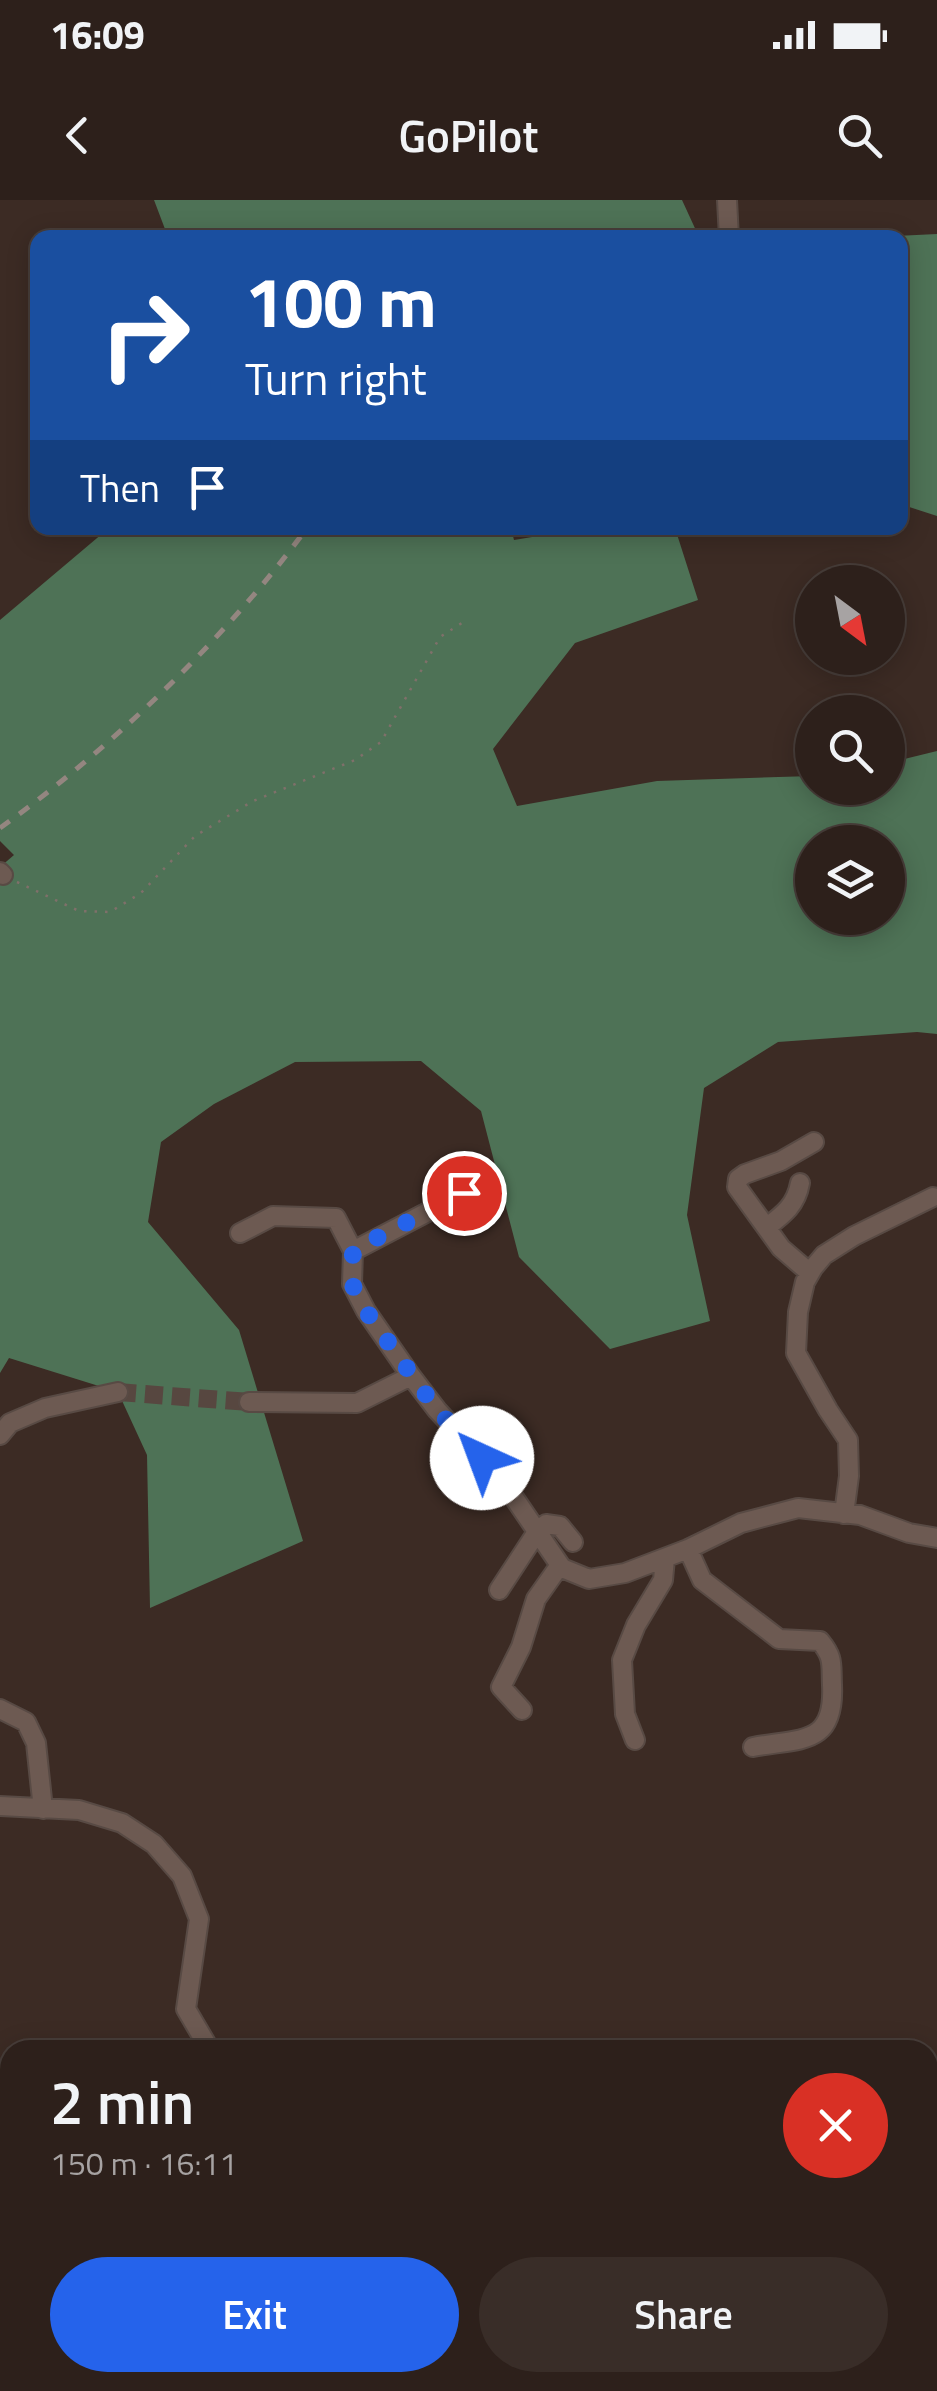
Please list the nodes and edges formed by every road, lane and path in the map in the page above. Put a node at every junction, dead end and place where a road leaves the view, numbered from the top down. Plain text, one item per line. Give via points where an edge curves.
1 (727, 200) edge
2 (729, 230) edge
3 (468, 620) dead end
4 (2, 873) edge
5 (814, 1142) dead end
6 (800, 1183) dead end
7 (464, 1193) dead end
8 (933, 1196) dead end
9 (767, 1227) junction
10 (240, 1233) dead end
11 (353, 1250) junction
12 (810, 1273) junction
13 (411, 1376) junction
14 (118, 1392) tunnel mouth
15 (249, 1402) tunnel mouth
16 (0, 1435) edge
17 (844, 1514) junction
18 (538, 1532) junction
19 (937, 1538) edge
20 (573, 1542) dead end
21 (688, 1548) junction
22 (665, 1558) junction
23 (560, 1565) junction
24 (498, 1590) dead end
25 (0, 1709) edge
26 (522, 1710) dead end
27 (635, 1740) dead end
28 (753, 1747) dead end
29 (0, 1806) edge
30 (43, 1809) junction
31 (204, 2040) edge

1 - 2 street
3 - 4 path via 440,637 382,742 355,760 253,800 195,836 140,892 110,912 79,912
5 - 9 street via 738,1179
6 - 9 street via 789,1210
7 - 11 street
8 - 12 street via 854,1236
9 - 12 street
10 - 11 street via 273,1216 336,1218
11 - 13 street via 352,1284
12 - 17 street via 798,1312 796,1353 848,1440
13 - 15 street via 357,1403
13 - 18 street
14 - 16 street via 45,1408 10,1423
17 - 19 street
17 - 21 street via 798,1508 741,1522
18 - 20 street via 546,1524 560,1526
18 - 23 street
18 - 24 street
21 - 22 street
21 - 28 street via 702,1580 779,1640 820,1641 831,1654 833,1705 826,1726 812,1736
22 - 23 street via 589,1580
22 - 27 street via 663,1580 622,1660 625,1714
23 - 26 street via 536,1599 501,1687
25 - 30 street via 26,1722 36,1743
29 - 30 street
30 - 31 street via 79,1810 122,1823 154,1844 182,1876 199,1919 186,2009

